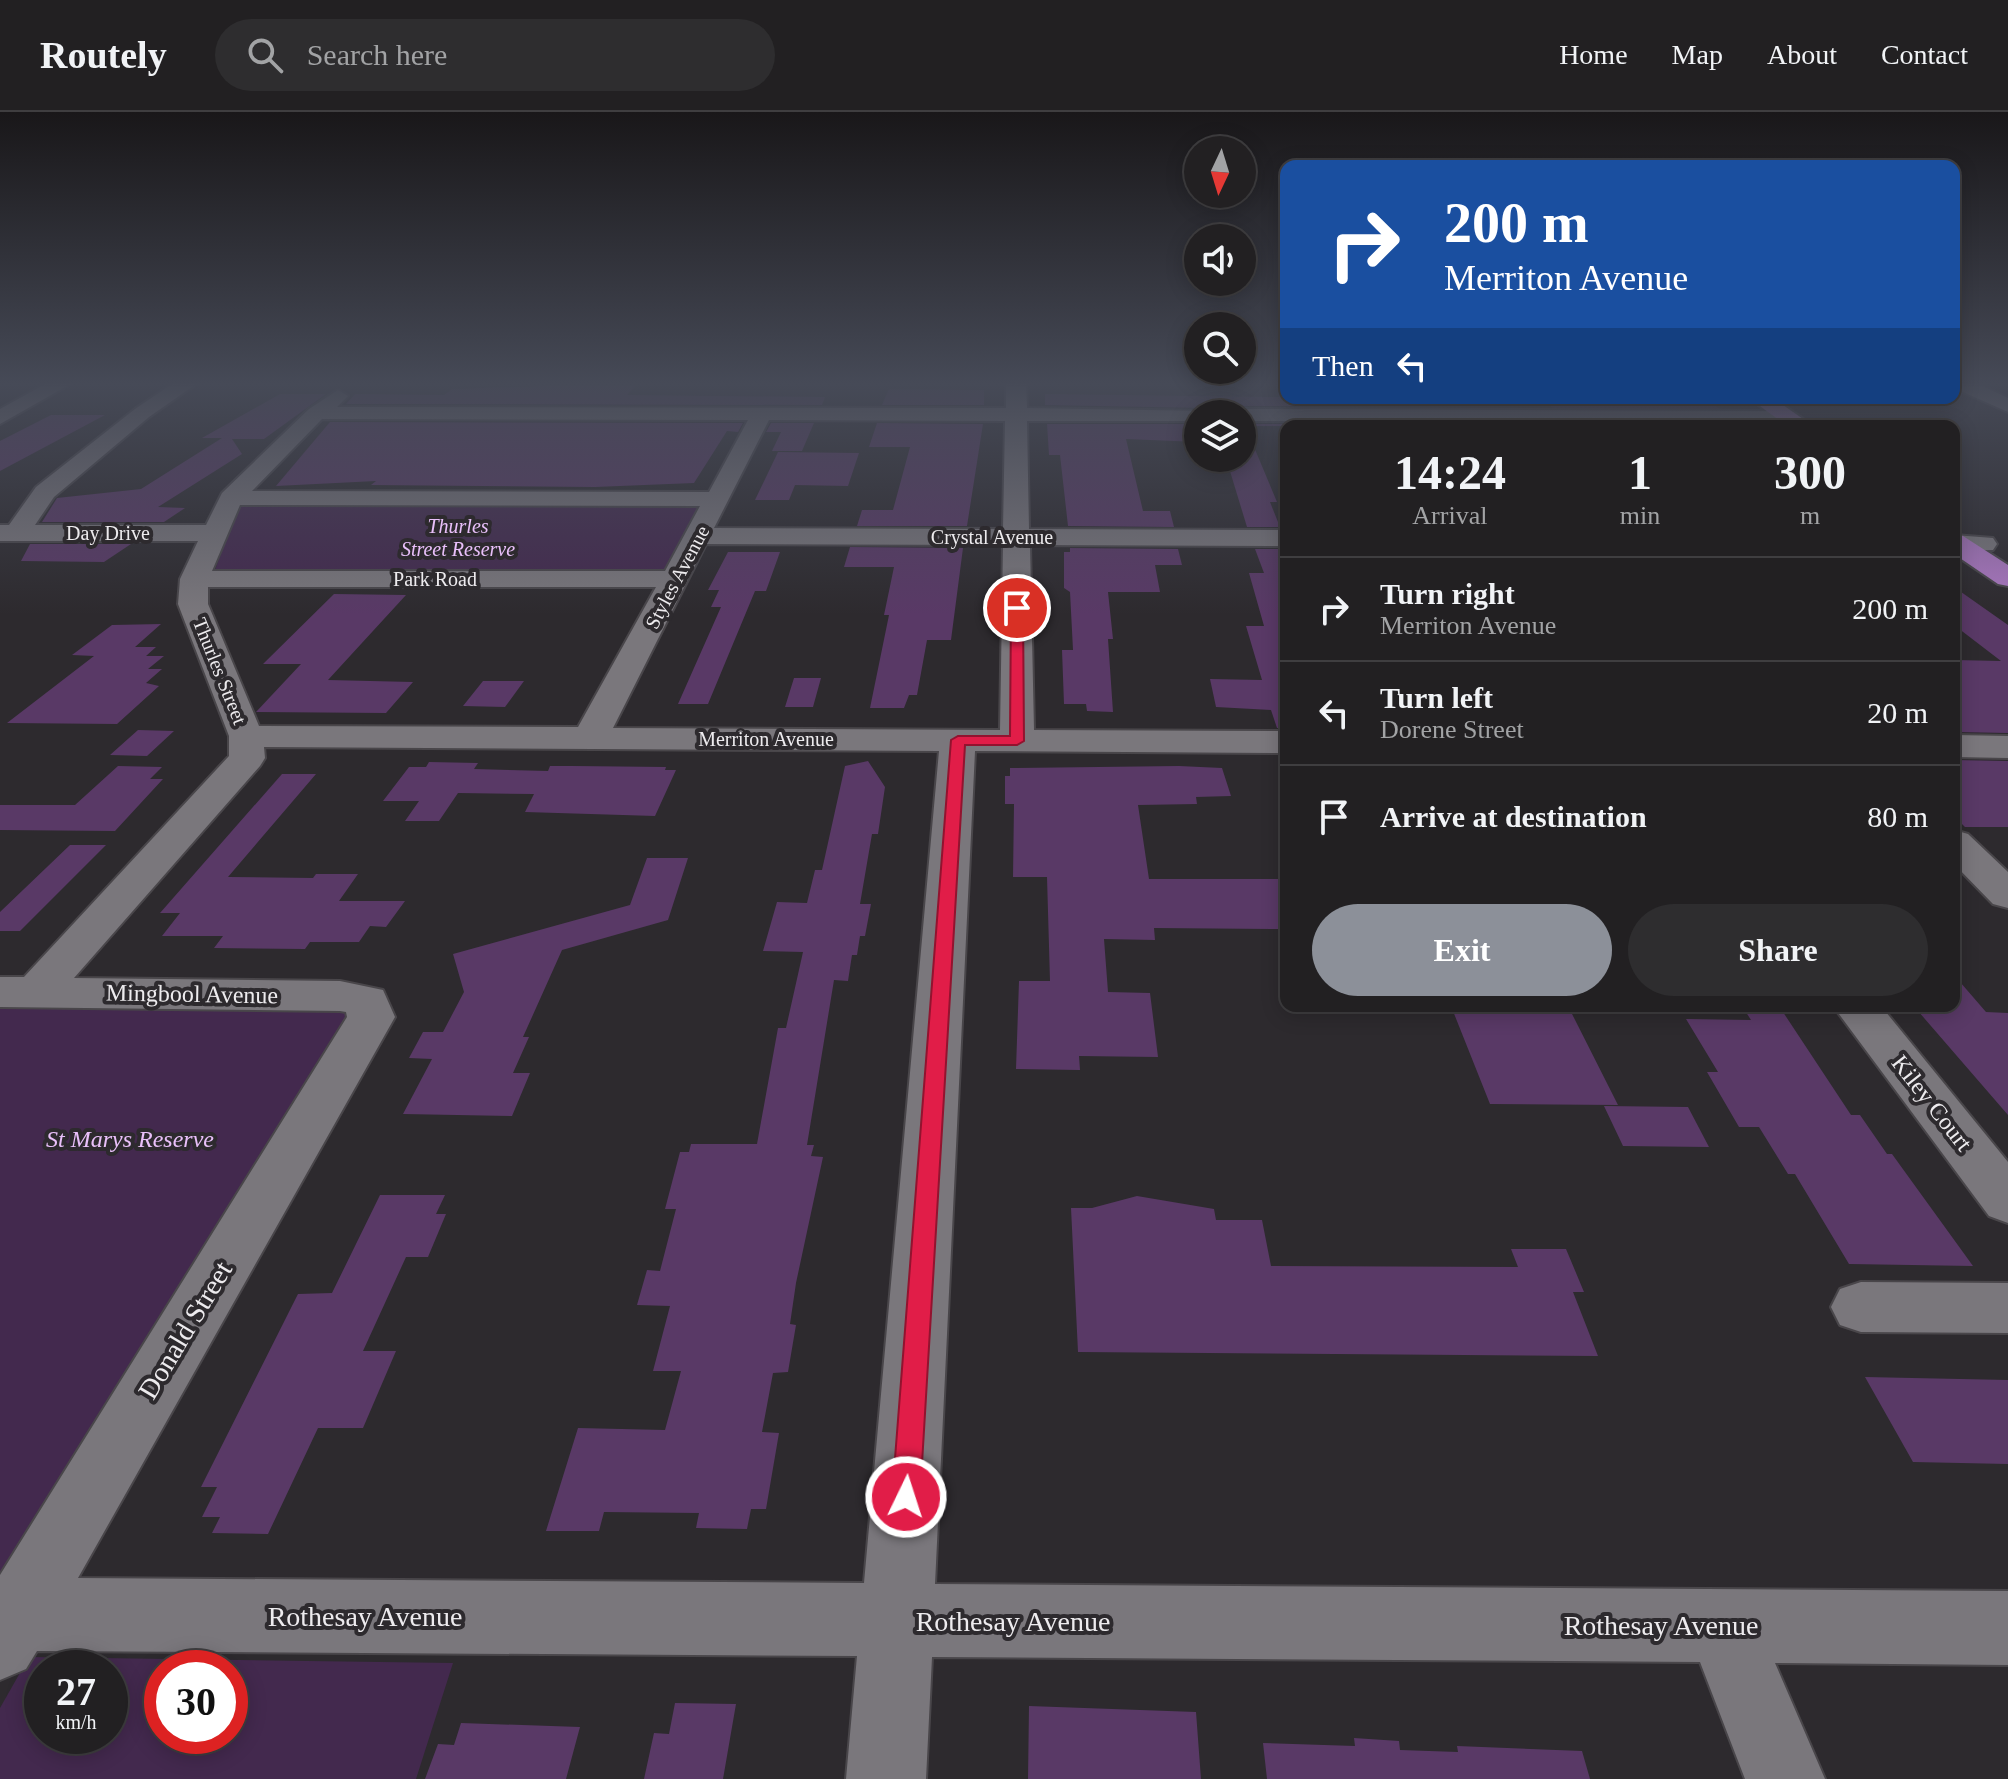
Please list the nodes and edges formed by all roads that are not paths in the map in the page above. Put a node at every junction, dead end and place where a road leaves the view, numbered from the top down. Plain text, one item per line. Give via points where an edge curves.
1 (85, 460) edge
2 (269, 460) edge
3 (738, 460) edge
4 (1016, 460) edge
5 (231, 498) junction
6 (718, 499) junction
7 (9, 533) edge
8 (215, 533) junction
9 (699, 536) junction
10 (1017, 537) junction
11 (1280, 538) edge
12 (1960, 539) edge
13 (2008, 559) edge
14 (2008, 578) edge
15 (194, 579) junction
16 (675, 579) junction
17 (246, 736) junction
18 (590, 738) junction
19 (958, 740) junction
20 (1017, 741) junction
21 (1280, 742) edge
22 (1960, 746) edge
23 (2008, 747) edge
24 (1960, 848) edge
25 (2008, 895) edge
26 (18, 992) edge
27 (1861, 1012) edge
28 (371, 1017) joint
29 (2008, 1201) edge
30 (1861, 1307) dead end
31 (2008, 1308) edge
32 (897, 1620) junction
33 (1722, 1626) junction
34 (2008, 1628) edge
35 (9, 1629) edge
36 (886, 1779) edge
37 (1785, 1779) edge

1 - 7 street via 45,492
2 - 5 street
3 - 6 street, Styles Avenue
4 - 10 street
5 - 6 street
5 - 8 street
6 - 9 street, Styles Avenue
7 - 8 street, Day Drive
8 - 15 street
9 - 10 street, Crystal Avenue
9 - 16 street, Styles Avenue
10 - 11 street, Crystal Avenue
10 - 20 street
12 - 13 highway
12 - 14 highway
15 - 16 street, Park Road
15 - 17 street, Thurles Street via 193,604
16 - 18 street, Styles Avenue
17 - 18 street, Merriton Avenue
17 - 26 street, Thurles Street via 247,758
18 - 19 street, Merriton Avenue
19 - 20 street, Merriton Avenue
19 - 32 street
20 - 21 street, Merriton Avenue
22 - 23 street
24 - 25 street
26 - 28 street, Mingbool Avenue via 340,996 367,1001
27 - 29 street, Kiley Court
28 - 35 street, Donald Street
30 - 31 street
32 - 33 street, Rothesay Avenue
32 - 35 street, Rothesay Avenue
32 - 36 street
33 - 34 street, Rothesay Avenue
33 - 37 street

